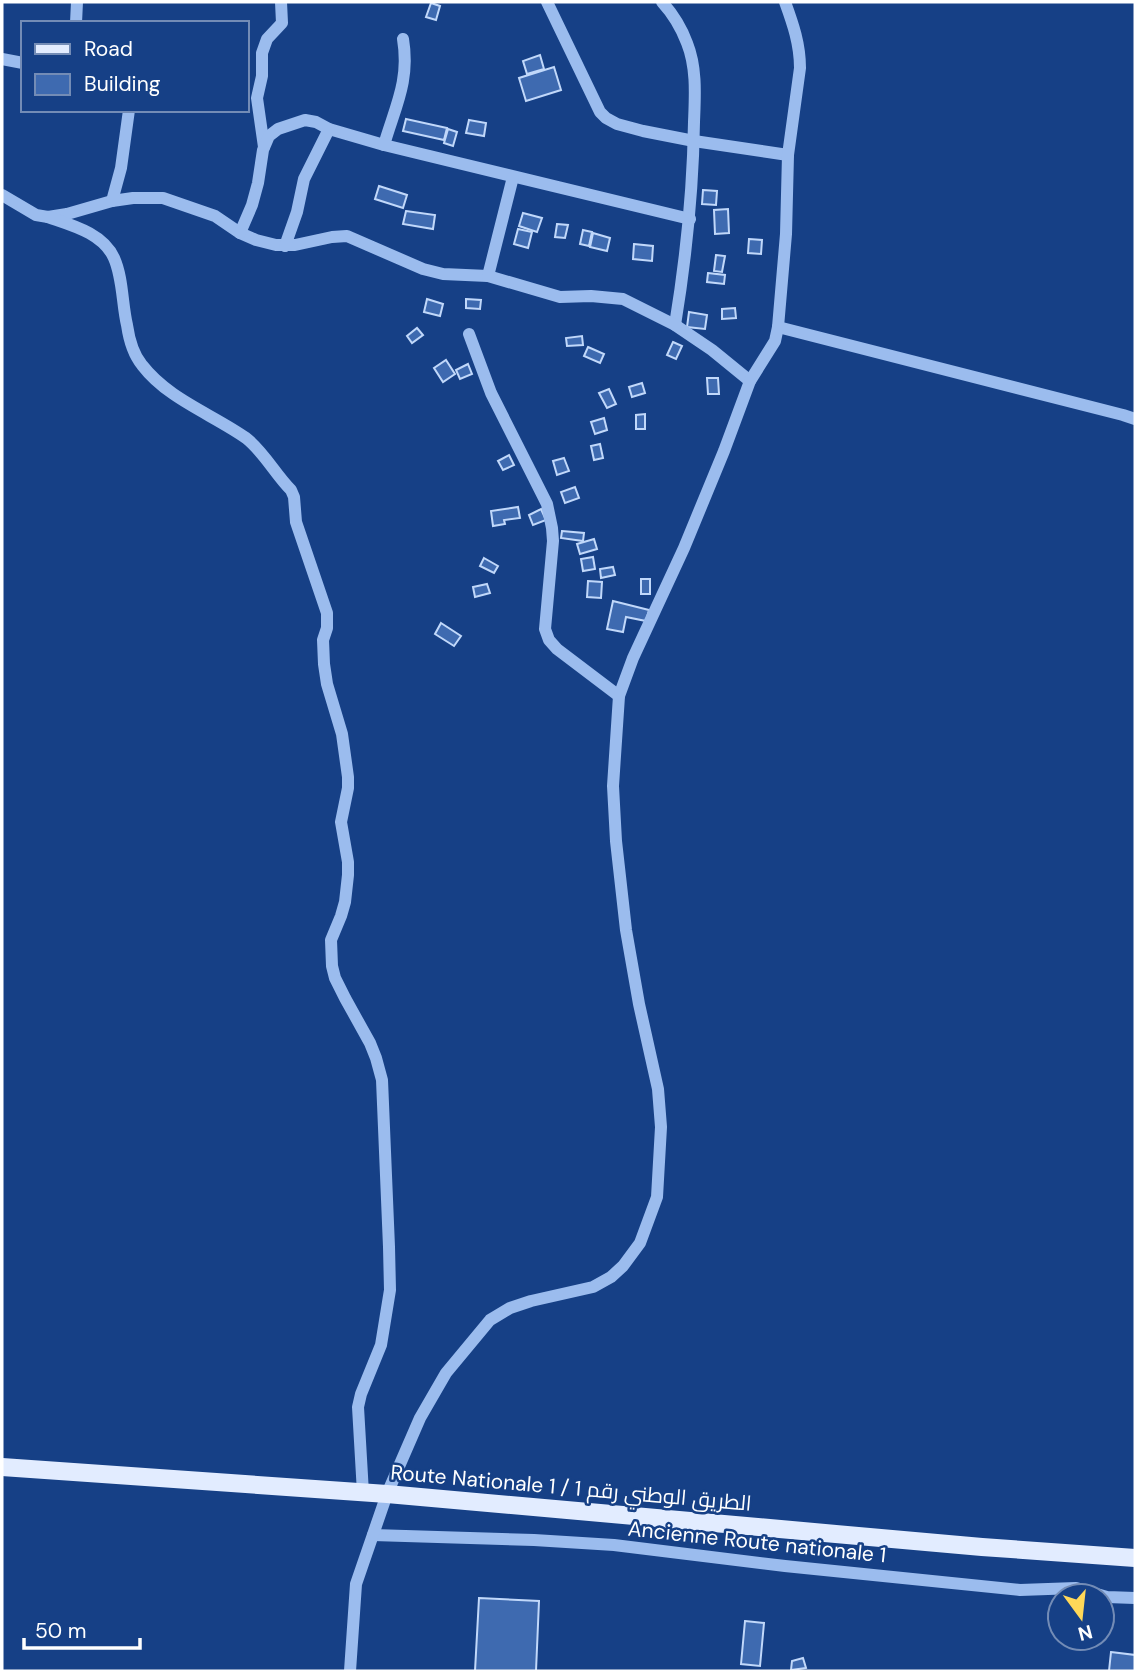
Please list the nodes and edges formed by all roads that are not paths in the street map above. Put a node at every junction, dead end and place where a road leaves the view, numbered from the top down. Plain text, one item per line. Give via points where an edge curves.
1 (77, 2) edge
2 (281, 2) edge
3 (547, 2) edge
4 (662, 2) edge
5 (785, 2) edge
6 (76, 21) edge
7 (403, 39) dead end
8 (2, 59) edge
9 (21, 63) edge
10 (252, 89) edge
11 (129, 112) edge
12 (329, 129) junction
13 (694, 141) junction
14 (384, 145) junction
15 (264, 148) junction
16 (788, 155) junction
17 (513, 177) junction
18 (2, 195) edge
19 (112, 201) junction
20 (48, 217) junction
21 (690, 219) junction
22 (240, 233) junction
23 (285, 246) junction
24 (488, 276) junction
25 (675, 325) junction
26 (778, 327) junction
27 (469, 334) dead end
28 (750, 381) junction
29 (1135, 419) edge
30 (619, 696) junction
31 (2, 1467) edge
32 (363, 1493) junction
33 (387, 1494) junction
34 (373, 1535) junction
35 (1135, 1558) edge
36 (1135, 1598) edge
37 (350, 1671) edge

1 - 6 street
2 - 10 street via 282,23 267,39 262,76
3 - 13 street via 606,118
4 - 13 street via 688,44 695,78
5 - 16 street via 800,54
7 - 14 street via 406,71
8 - 9 street
10 - 15 street
11 - 19 street
12 - 14 street
12 - 15 street via 305,120 293,123 269,136
12 - 23 street via 304,179
13 - 16 street
13 - 21 street
14 - 17 street
15 - 22 street via 252,205
16 - 26 street
17 - 21 street
17 - 24 street
18 - 20 street
19 - 20 street
19 - 22 street via 163,198 215,216
20 - 32 street via 80,228 110,251 119,275 129,339 140,363 156,381 250,441 291,490 296,522 327,612 324,664 348,777 341,821 348,875 343,909 331,940 332,966 370,1043 382,1080 389,1247 385,1325 358,1407
21 - 25 street
22 - 23 street
23 - 24 street via 348,236 433,272
24 - 25 street via 560,297 623,299
25 - 28 street
26 - 28 street via 775,341
26 - 29 street
27 - 30 street via 491,393 547,504 553,541 545,629 549,640
28 - 30 street
30 - 33 street via 613,786 616,841 626,930 658,1089 657,1197 640,1243 611,1277 593,1287 510,1308 490,1320 446,1373 420,1418
31 - 32 main road, Route Nationale 1 / الطريق الوطني رقم 1
32 - 33 main road, Route Nationale 1 / الطريق الوطني رقم 1
33 - 34 street
33 - 35 main road, Route Nationale 1 / الطريق الوطني رقم 1
34 - 36 street, Ancienne Route nationale 1 via 614,1545 1020,1590 1076,1588 1107,1597
34 - 37 street via 356,1584

